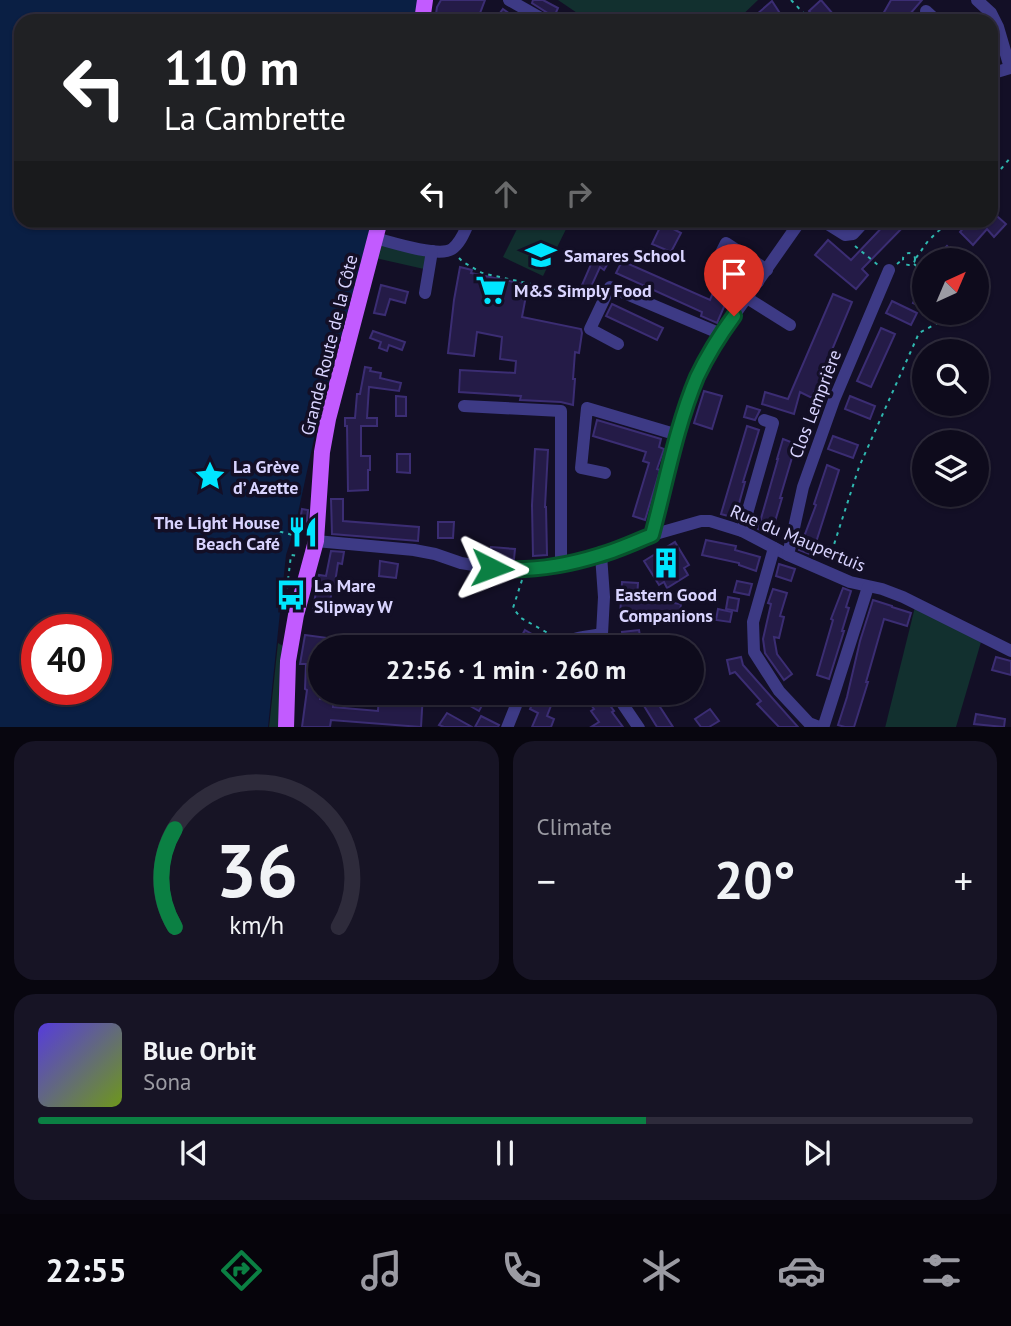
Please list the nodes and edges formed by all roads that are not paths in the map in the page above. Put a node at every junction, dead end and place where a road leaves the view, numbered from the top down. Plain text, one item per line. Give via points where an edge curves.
1 (509, 0) edge
2 (977, 0) edge
3 (926, 11) dead end
4 (533, 14) edge
5 (929, 14) edge
6 (992, 14) edge
7 (998, 27) edge
8 (998, 72) edge
9 (378, 228) edge
10 (466, 228) edge
11 (796, 228) edge
12 (834, 228) edge
13 (859, 228) edge
14 (375, 239) junction
15 (432, 251) junction
16 (767, 270) junction
17 (889, 270) road end
18 (758, 282) junction
19 (425, 293) dead end
20 (747, 298) junction
21 (790, 325) dead end
22 (720, 334) junction
23 (618, 344) dead end
24 (464, 406) dead end
25 (764, 420) dead end
26 (678, 435) junction
27 (605, 473) dead end
28 (742, 531) junction
29 (652, 535) junction
30 (316, 541) junction
31 (774, 548) junction
32 (601, 555) junction
33 (788, 555) junction
34 (561, 565) junction
35 (868, 587) junction
36 (602, 634) joint
37 (569, 635) edge
38 (1011, 652) edge
39 (516, 705) edge
40 (623, 705) edge
41 (286, 727) edge
42 (507, 727) edge
43 (639, 727) edge
44 (822, 727) edge

1 - 4 street
2 - 6 street
3 - 5 street
7 - 8 street via 1010,68
9 - 14 main road, Grande Route de la Côte
10 - 15 street via 453,249
11 - 16 street
12 - 13 street via 845,235
14 - 15 street
14 - 30 main road, Grande Route de la Côte via 328,419
15 - 19 street
16 - 18 street
16 - 18 street via 726,243 717,261
17 - 33 street, Clos Lemprière via 803,486
18 - 20 street
20 - 21 street
20 - 22 street
22 - 23 street via 610,287 590,329
22 - 26 street via 698,377
24 - 34 street via 561,411
25 - 28 street via 773,423
26 - 27 street via 587,408 581,468
26 - 29 street
28 - 29 street, Rue du Maupertuis via 701,521
28 - 31 street, Rue du Maupertuis
29 - 32 street, Rue du Maupertuis
30 - 34 street, Rue du Maupertuis via 414,550 515,571
30 - 41 main road, Grande Route de la Côte via 288,661
31 - 33 street, Rue du Maupertuis
31 - 44 street via 753,622 754,652 779,691 809,723
32 - 34 street, Rue du Maupertuis
32 - 36 street
33 - 35 street, Rue du Maupertuis
35 - 38 street, Rue du Maupertuis via 903,597
35 - 44 street
36 - 37 street
39 - 42 street
40 - 43 street

